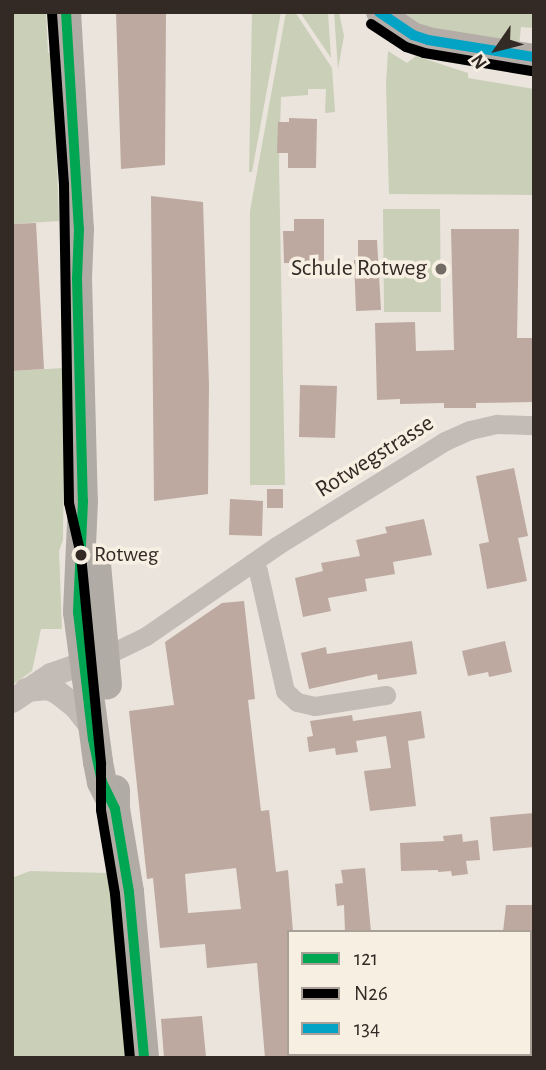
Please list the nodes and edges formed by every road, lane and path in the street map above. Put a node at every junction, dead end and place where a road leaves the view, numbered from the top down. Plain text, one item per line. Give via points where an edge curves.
1 (66, 12) edge
2 (379, 12) edge
3 (534, 57) edge
4 (534, 425) edge
5 (252, 563) junction
6 (93, 659) junction
7 (19, 695) edge
8 (386, 695) dead end
9 (92, 726) junction
10 (115, 808) junction
11 (144, 1058) edge

1 - 6 main road via 78,184 83,501 95,553
2 - 3 main road via 428,40
4 - 5 street, Rotwegstrasse via 497,424 444,441
5 - 6 street, Rotwegstrasse via 139,640
5 - 8 street via 258,571 285,691 297,702 315,706
6 - 7 street via 51,675
6 - 9 main road
6 - 10 main road via 116,763
7 - 9 street via 48,688 76,707
9 - 10 main road via 102,782
10 - 11 main road via 129,892

